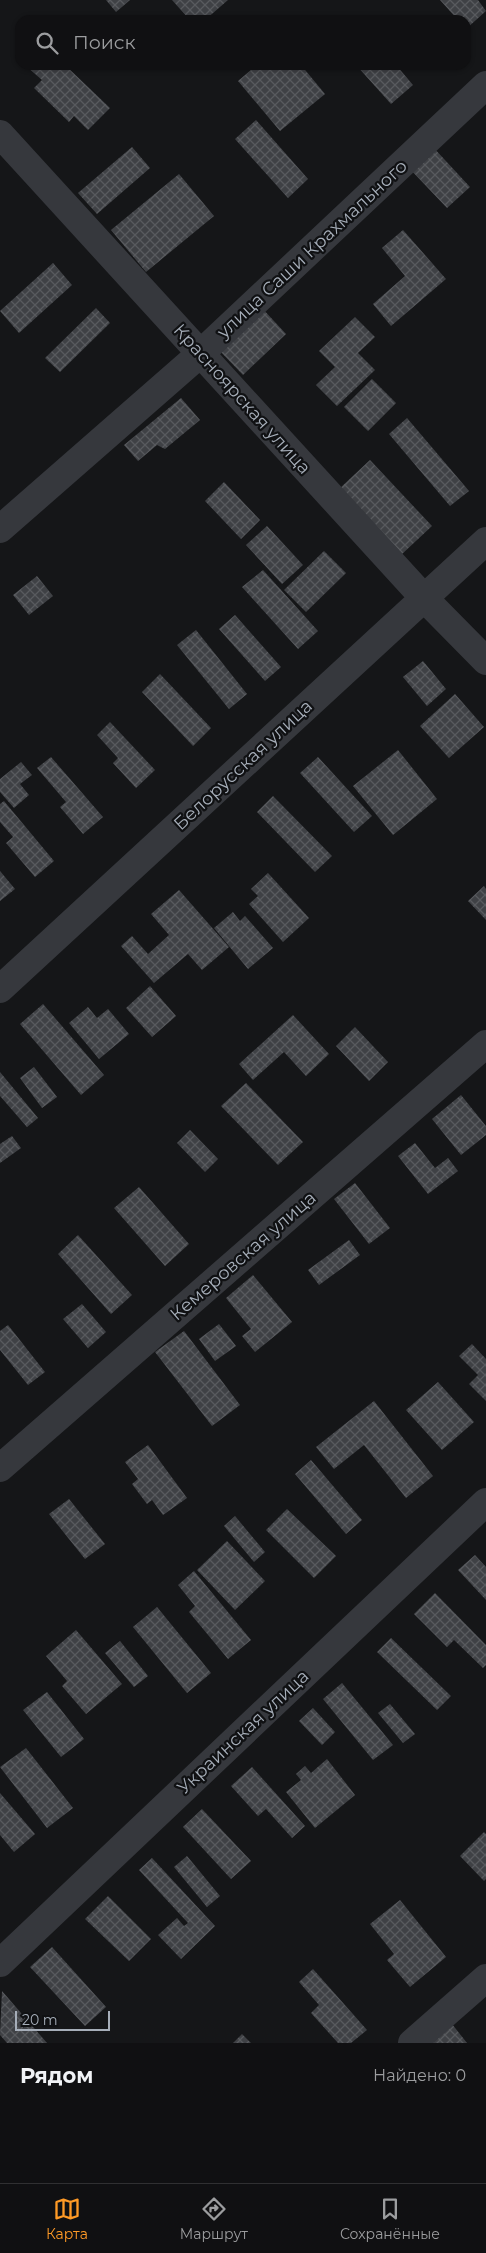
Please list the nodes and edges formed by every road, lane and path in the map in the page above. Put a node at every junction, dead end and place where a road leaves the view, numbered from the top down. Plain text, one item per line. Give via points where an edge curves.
1 (486, 85) edge
2 (0, 134) edge
3 (200, 354) junction
4 (0, 529) edge
5 (486, 541) edge
6 (424, 598) junction
7 (486, 661) edge
8 (0, 989) edge
9 (486, 1044) edge
10 (0, 1468) edge
11 (486, 1502) edge
12 (0, 1963) edge
13 (486, 1978) edge
14 (412, 2043) edge

1 - 3 street, улица Саши Крахмального
2 - 3 street, Красноярская улица
3 - 4 street, улица Саши Крахмального
3 - 6 street, Красноярская улица
5 - 6 street, Белорусская улица
6 - 7 street, Красноярская улица
6 - 8 street, Белорусская улица
9 - 10 street, Кемеровская улица
11 - 12 street, Украинская улица
13 - 14 street

